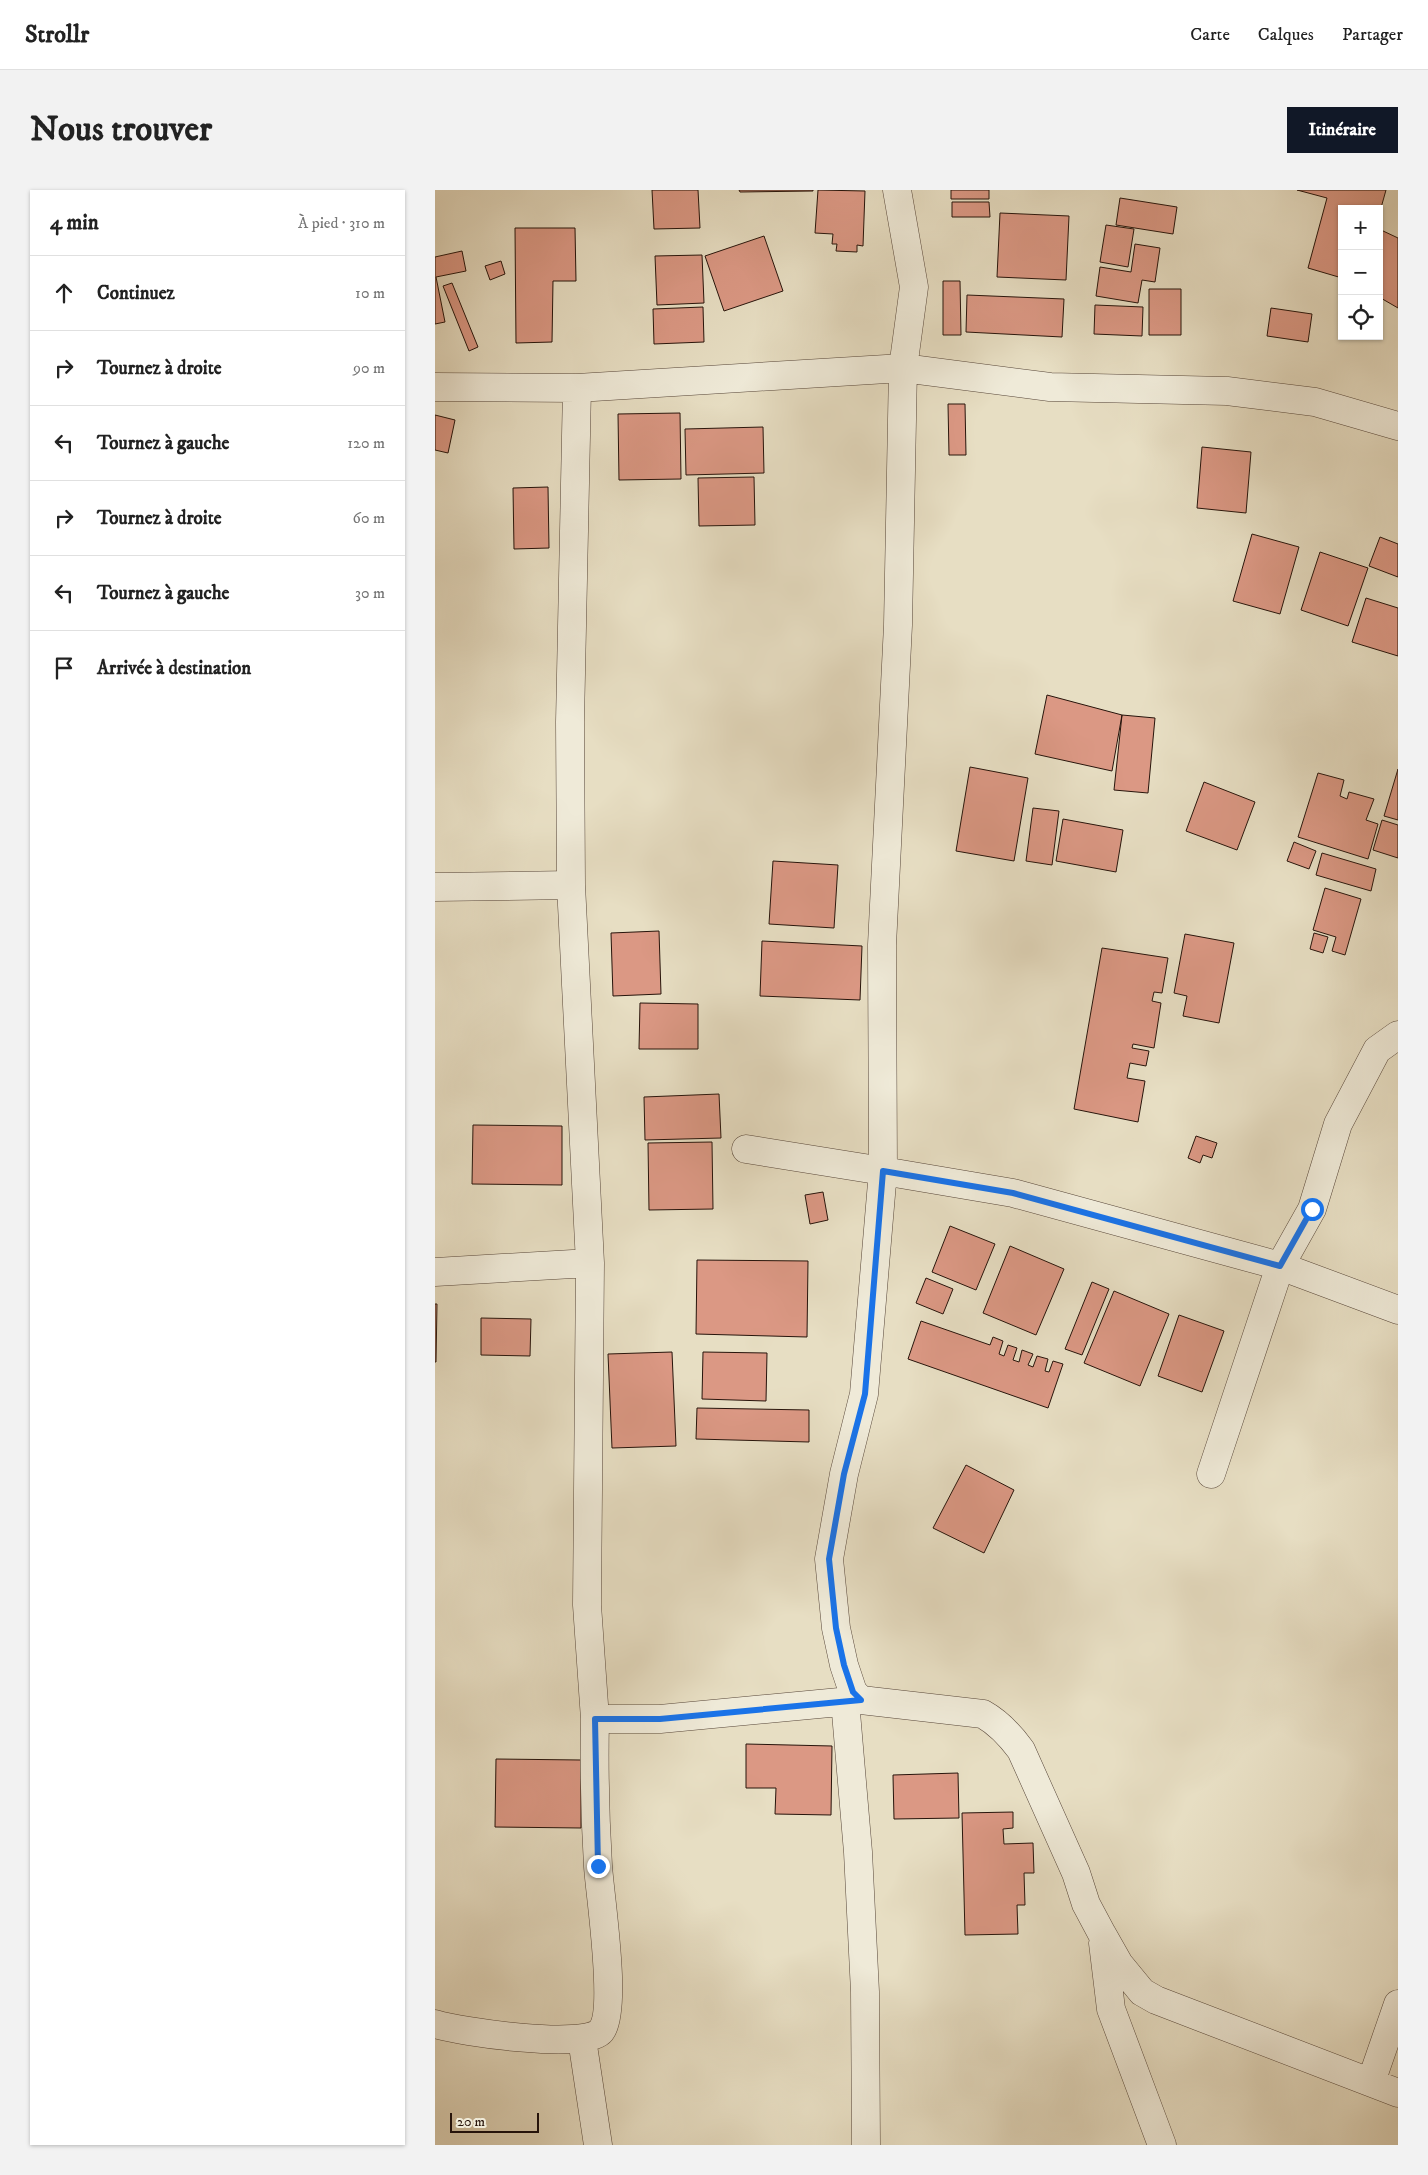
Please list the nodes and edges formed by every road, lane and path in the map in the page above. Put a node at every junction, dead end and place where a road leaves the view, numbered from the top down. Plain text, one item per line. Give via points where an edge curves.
1 (897, 190) edge
2 (903, 368) junction
3 (435, 387) edge
4 (577, 388) junction
5 (1398, 426) edge
6 (571, 885) junction
7 (435, 887) edge
8 (1398, 1035) edge
9 (746, 1149) dead end
10 (883, 1171) junction
11 (590, 1263) junction
12 (1280, 1266) junction
13 (435, 1272) edge
14 (1398, 1310) edge
15 (1211, 1474) dead end
16 (853, 1700) junction
17 (595, 1719) junction
18 (1102, 1934) junction
19 (1398, 2004) edge
20 (435, 2024) edge
21 (582, 2039) junction
22 (1371, 2082) junction
23 (1398, 2093) edge
24 (599, 2145) edge
25 (866, 2145) edge
26 (1162, 2145) edge

1 - 2 street via 914,287
2 - 4 street
2 - 5 street via 1050,387 1227,391 1315,402
2 - 10 street via 898,625 881,944
3 - 4 street
4 - 6 street via 570,722
6 - 7 street
6 - 11 street
8 - 12 street via 1377,1050 1346,1108 1312,1209
9 - 10 street
10 - 12 street via 1013,1193
10 - 16 street via 865,1394 844,1474 829,1559 836,1628
11 - 13 street
11 - 17 street via 587,1605
12 - 14 street
12 - 15 street
16 - 17 street via 660,1719
16 - 18 street via 983,1714 1010,1734 1021,1750 1076,1873 1086,1904
16 - 25 street via 865,1992
17 - 21 street via 598,1866 609,2000 603,2029 595,2037
18 - 22 street via 1119,1964 1142,1992 1156,2000
18 - 26 street via 1111,2009
19 - 22 street
20 - 21 street via 454,2030 525,2038
21 - 24 street
22 - 23 street

